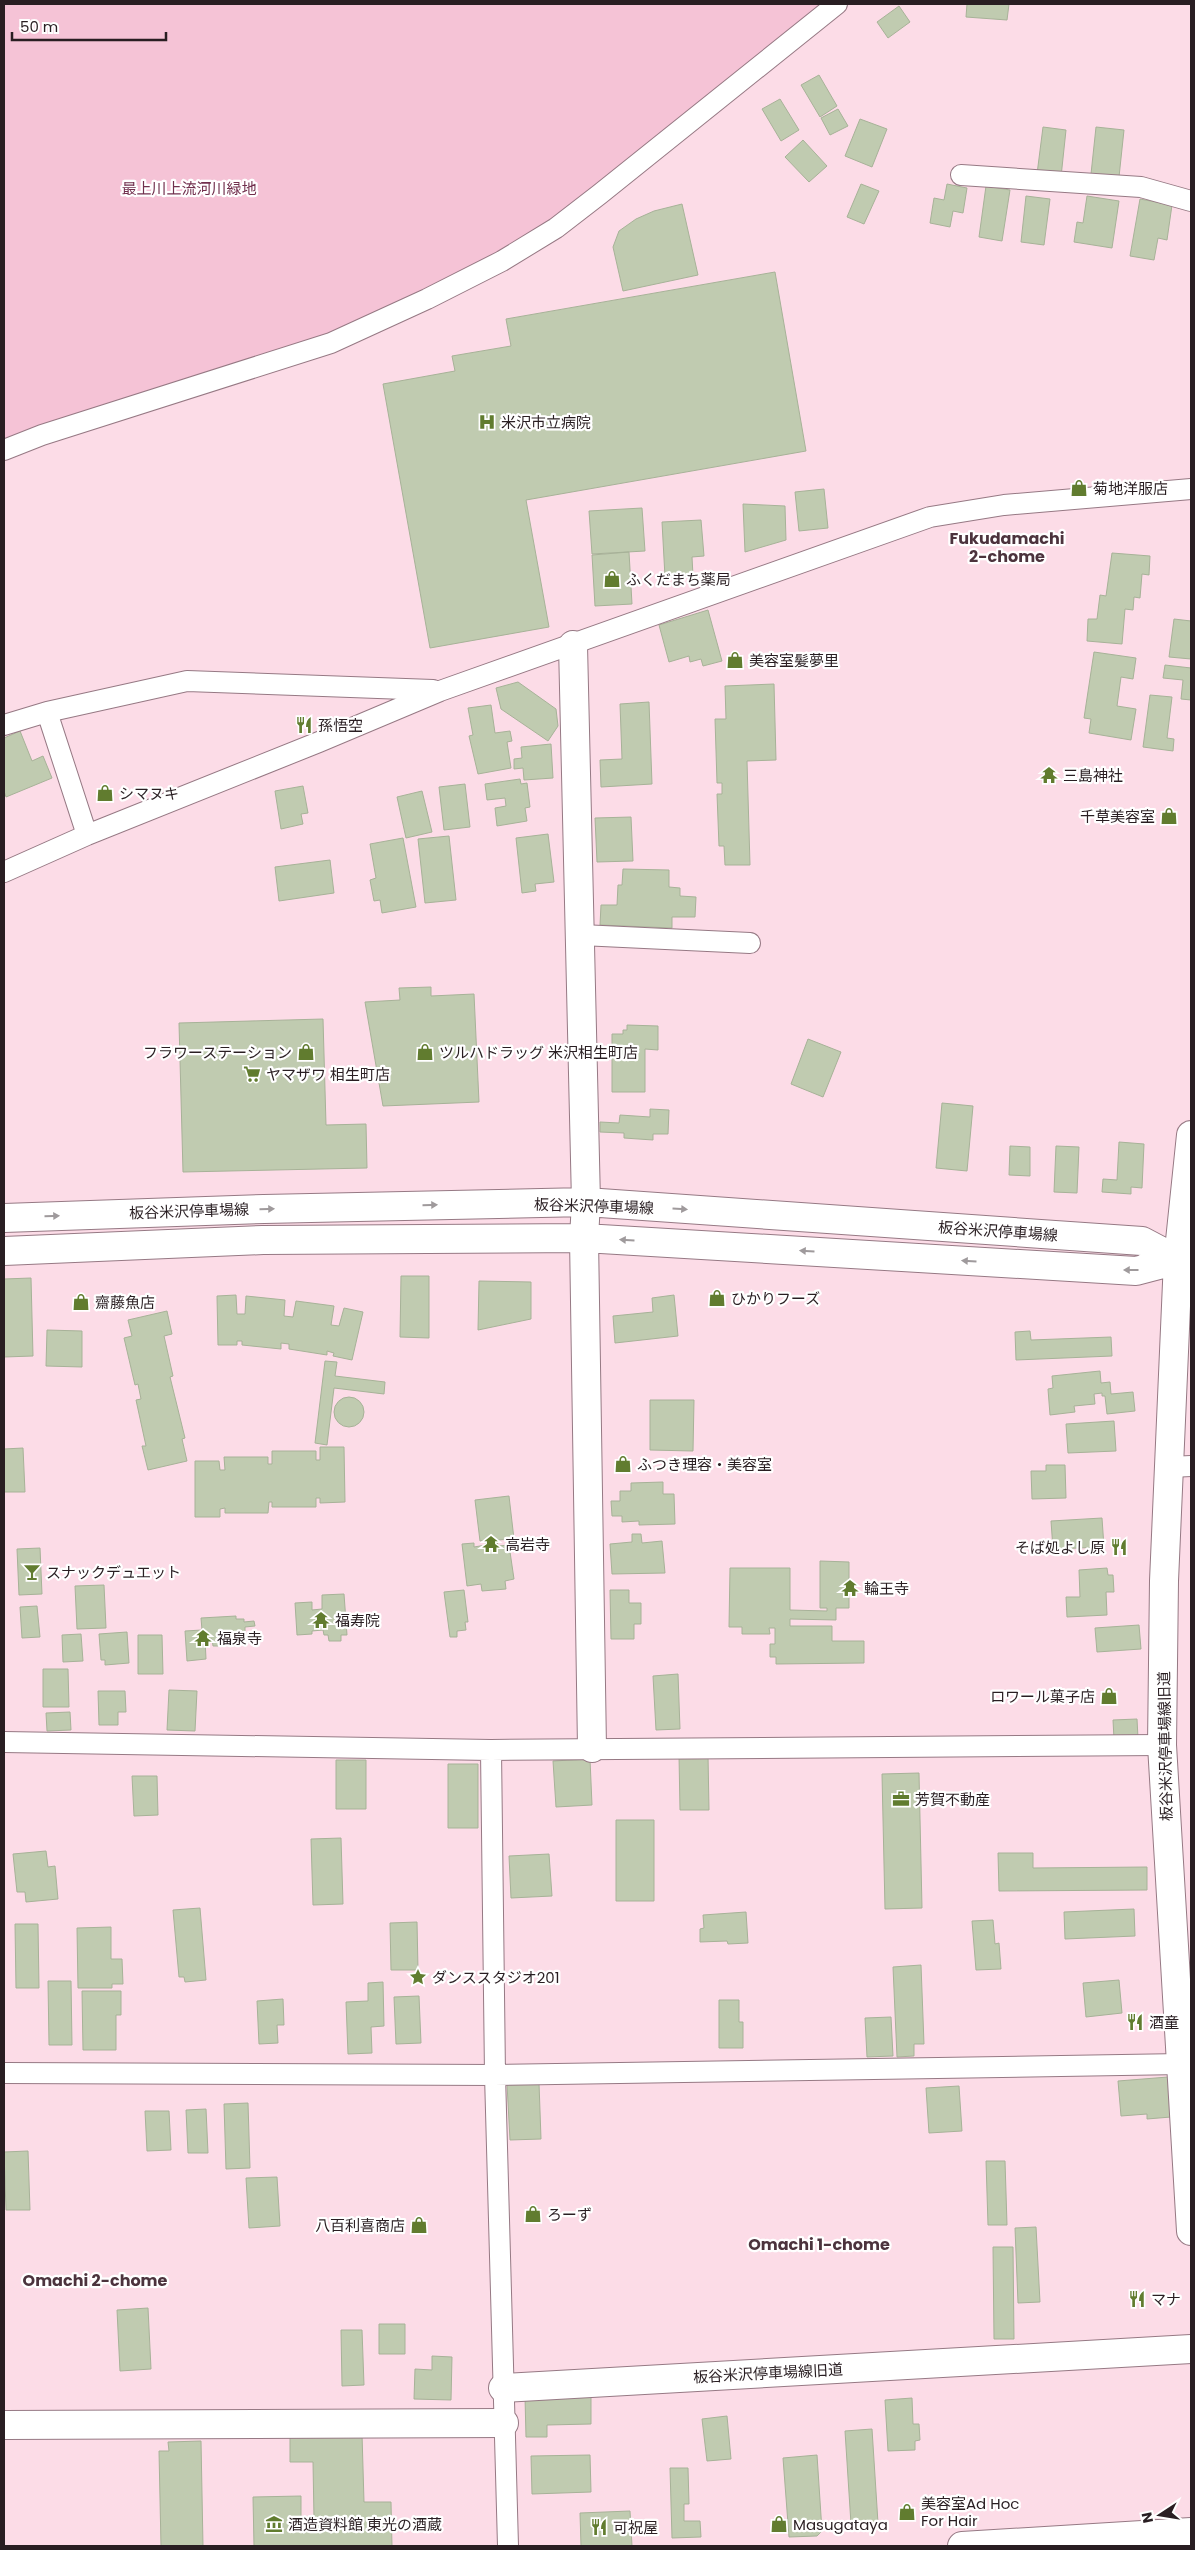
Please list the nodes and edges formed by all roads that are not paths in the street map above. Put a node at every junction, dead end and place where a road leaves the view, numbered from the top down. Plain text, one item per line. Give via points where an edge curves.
1 (837, 4) edge
2 (961, 175) dead end
3 (1191, 201) edge
4 (4, 450) edge
5 (1191, 489) edge
6 (573, 645) junction
7 (440, 690) junction
8 (47, 712) junction
9 (4, 725) edge
10 (87, 835) junction
11 (4, 872) edge
12 (581, 935) junction
13 (750, 943) dead end
14 (1191, 1135) edge
15 (586, 1202) junction
16 (4, 1218) edge
17 (584, 1238) junction
18 (4, 1251) edge
19 (1178, 1260) junction
20 (1181, 1467) edge
21 (4, 1742) edge
22 (1162, 1745) junction
23 (592, 1748) junction
24 (491, 1750) junction
25 (1182, 2064) junction
26 (4, 2074) edge
27 (496, 2075) junction
28 (1191, 2231) edge
29 (1191, 2349) edge
30 (503, 2388) junction
31 (504, 2422) junction
32 (4, 2425) edge
33 (1191, 2532) edge
34 (508, 2546) edge
35 (962, 2546) edge

1 - 4 street via 593,200 556,228 502,261 331,343
2 - 3 street via 1141,186
5 - 6 street via 1004,505 930,517
6 - 7 street
6 - 12 street
7 - 8 street via 187,680
7 - 10 street
8 - 9 street
8 - 10 street
10 - 11 street
12 - 13 street
12 - 15 street
14 - 19 street
16 -> 15 street, 板谷米沢停車場線
15 - 17 street
15 -> 19 street, 板谷米沢停車場線 via 1142,1241
17 - 18 street, 板谷米沢停車場線 via 264,1240
19 -> 17 street, 板谷米沢停車場線 via 1136,1271
17 - 23 street
19 - 20 street, 板谷米沢停車場線旧道
20 - 22 street, 板谷米沢停車場線旧道 via 1164,1582
21 - 24 street
22 - 23 street
22 - 25 street, 板谷米沢停車場線旧道
23 - 24 street
24 - 27 street
25 - 27 street
25 - 28 street, 板谷米沢停車場線旧道
26 - 27 street
27 - 30 street
29 - 30 street, 板谷米沢停車場線旧道
30 - 31 street
31 - 32 street
31 - 34 street
33 - 35 street

